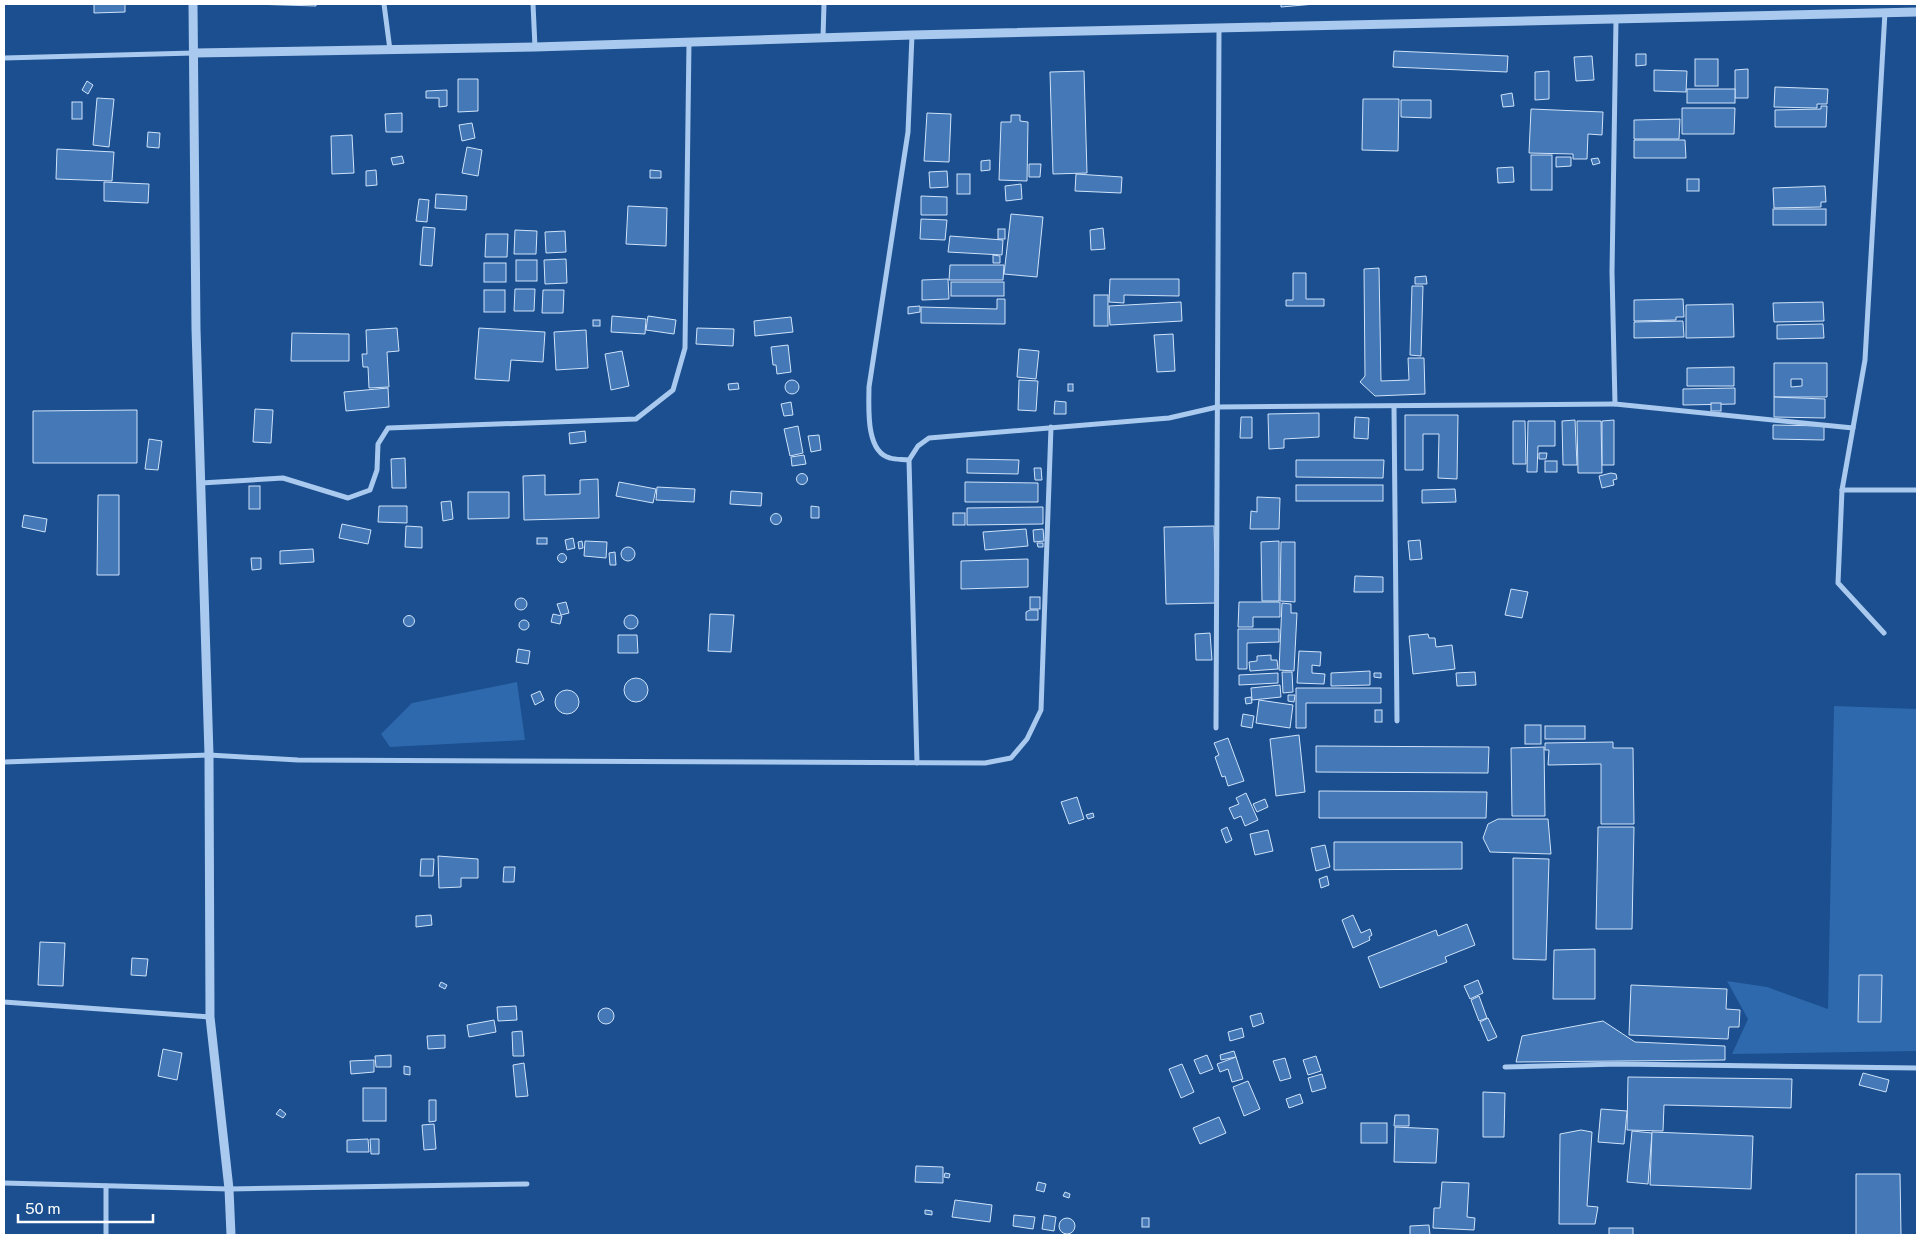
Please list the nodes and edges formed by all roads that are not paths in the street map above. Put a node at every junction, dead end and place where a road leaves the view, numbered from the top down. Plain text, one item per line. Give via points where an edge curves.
1 (193, 4) edge
2 (384, 4) edge
3 (534, 4) edge
4 (824, 4) edge
5 (1885, 12) junction
6 (1917, 12) edge
7 (1616, 20) junction
8 (1219, 29) junction
9 (912, 35) junction
10 (823, 38) junction
11 (689, 42) junction
12 (535, 48) junction
13 (390, 50) junction
14 (194, 52) junction
15 (4, 58) edge
16 (1615, 404) junction
17 (1217, 407) junction
18 (1394, 407) junction
19 (1051, 427) junction
20 (1853, 428) junction
21 (910, 460) junction
22 (200, 483) junction
23 (1842, 490) junction
24 (1917, 490) edge
25 (1884, 632) dead end
26 (1397, 721) dead end
27 (1216, 728) dead end
28 (209, 755) junction
29 (4, 762) edge
30 (917, 763) junction
31 (4, 1002) edge
32 (210, 1017) junction
33 (1505, 1067) dead end
34 (1917, 1068) edge
35 (4, 1183) edge
36 (527, 1184) dead end
37 (106, 1186) junction
38 (229, 1189) junction
39 (106, 1235) edge
40 (231, 1235) edge

1 - 14 street
2 - 13 street
3 - 12 street
4 - 10 street
5 - 6 street
5 - 7 street
5 - 20 street via 1865,360
7 - 8 street
7 - 16 street via 1612,272
8 - 9 street
8 - 17 street
9 - 10 street
9 - 21 street via 908,132 869,387 870,426 875,448 888,458
10 - 11 street
11 - 12 street
11 - 22 street via 685,348 673,390 636,419 388,428 378,444 377,470 370,490 348,498 283,478
12 - 13 street
13 - 14 street
14 - 15 street
14 - 22 street
16 - 18 street
16 - 20 street
17 - 18 street
17 - 19 street via 1169,418
17 - 27 street
18 - 26 street
19 - 21 street via 930,438 918,446
19 - 30 street via 1041,710 1027,739 1011,758 985,763
20 - 23 street
21 - 30 street
22 - 28 street
23 - 24 street
23 - 25 street via 1838,583
28 - 29 street
28 - 30 street via 308,760
28 - 32 street
31 - 32 street
32 - 38 street
33 - 34 street via 1619,1064
35 - 37 street
36 - 38 street
37 - 38 street
37 - 39 street
38 - 40 street

